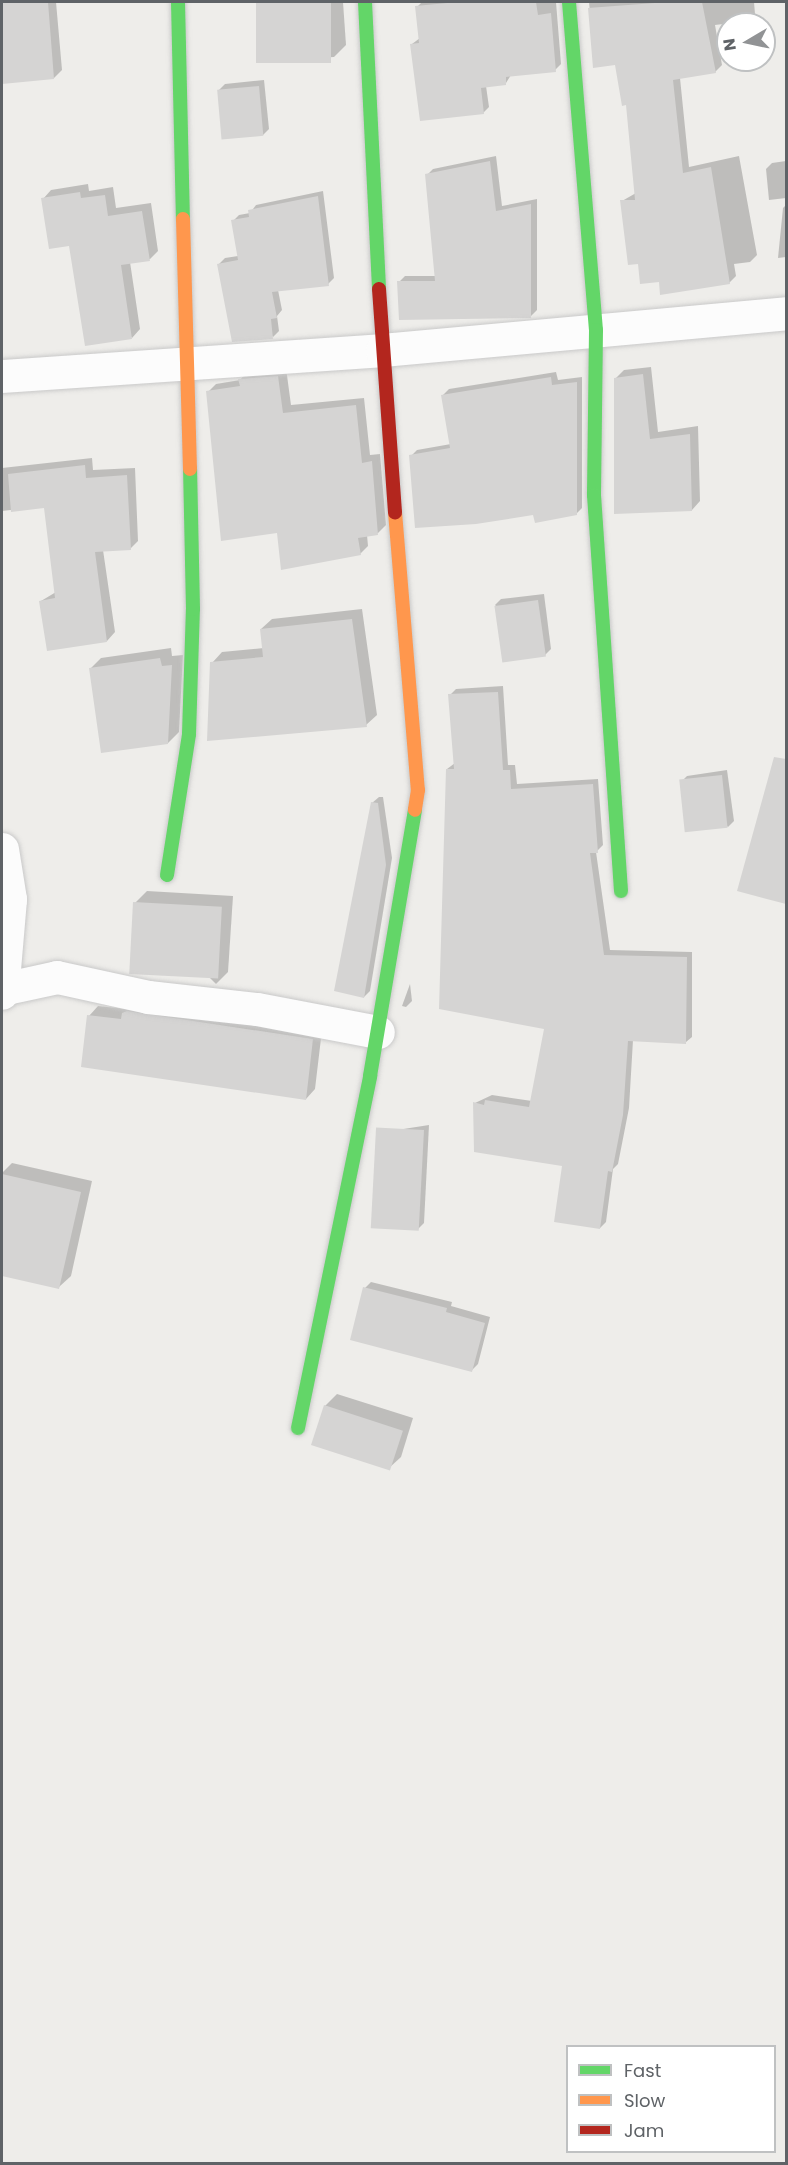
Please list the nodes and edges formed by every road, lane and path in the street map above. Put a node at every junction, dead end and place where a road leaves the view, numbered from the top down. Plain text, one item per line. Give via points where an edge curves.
1 (178, 2) edge
2 (365, 2) edge
3 (568, 2) edge
4 (786, 313) edge
5 (596, 330) junction
6 (382, 350) junction
7 (188, 363) junction
8 (2, 376) edge
9 (2, 849) edge
10 (167, 875) dead end
11 (621, 891) dead end
12 (2, 991) edge
13 (378, 1032) junction
14 (298, 1428) dead end

1 - 7 street
2 - 6 street
3 - 5 street
4 - 5 street
5 - 6 street
5 - 11 street via 594,495
6 - 7 street
6 - 13 street via 418,790
7 - 8 street
7 - 10 street via 193,609 189,734
9 - 12 street via 10,899
12 - 13 street via 57,977 148,997 257,1009
13 - 14 street

